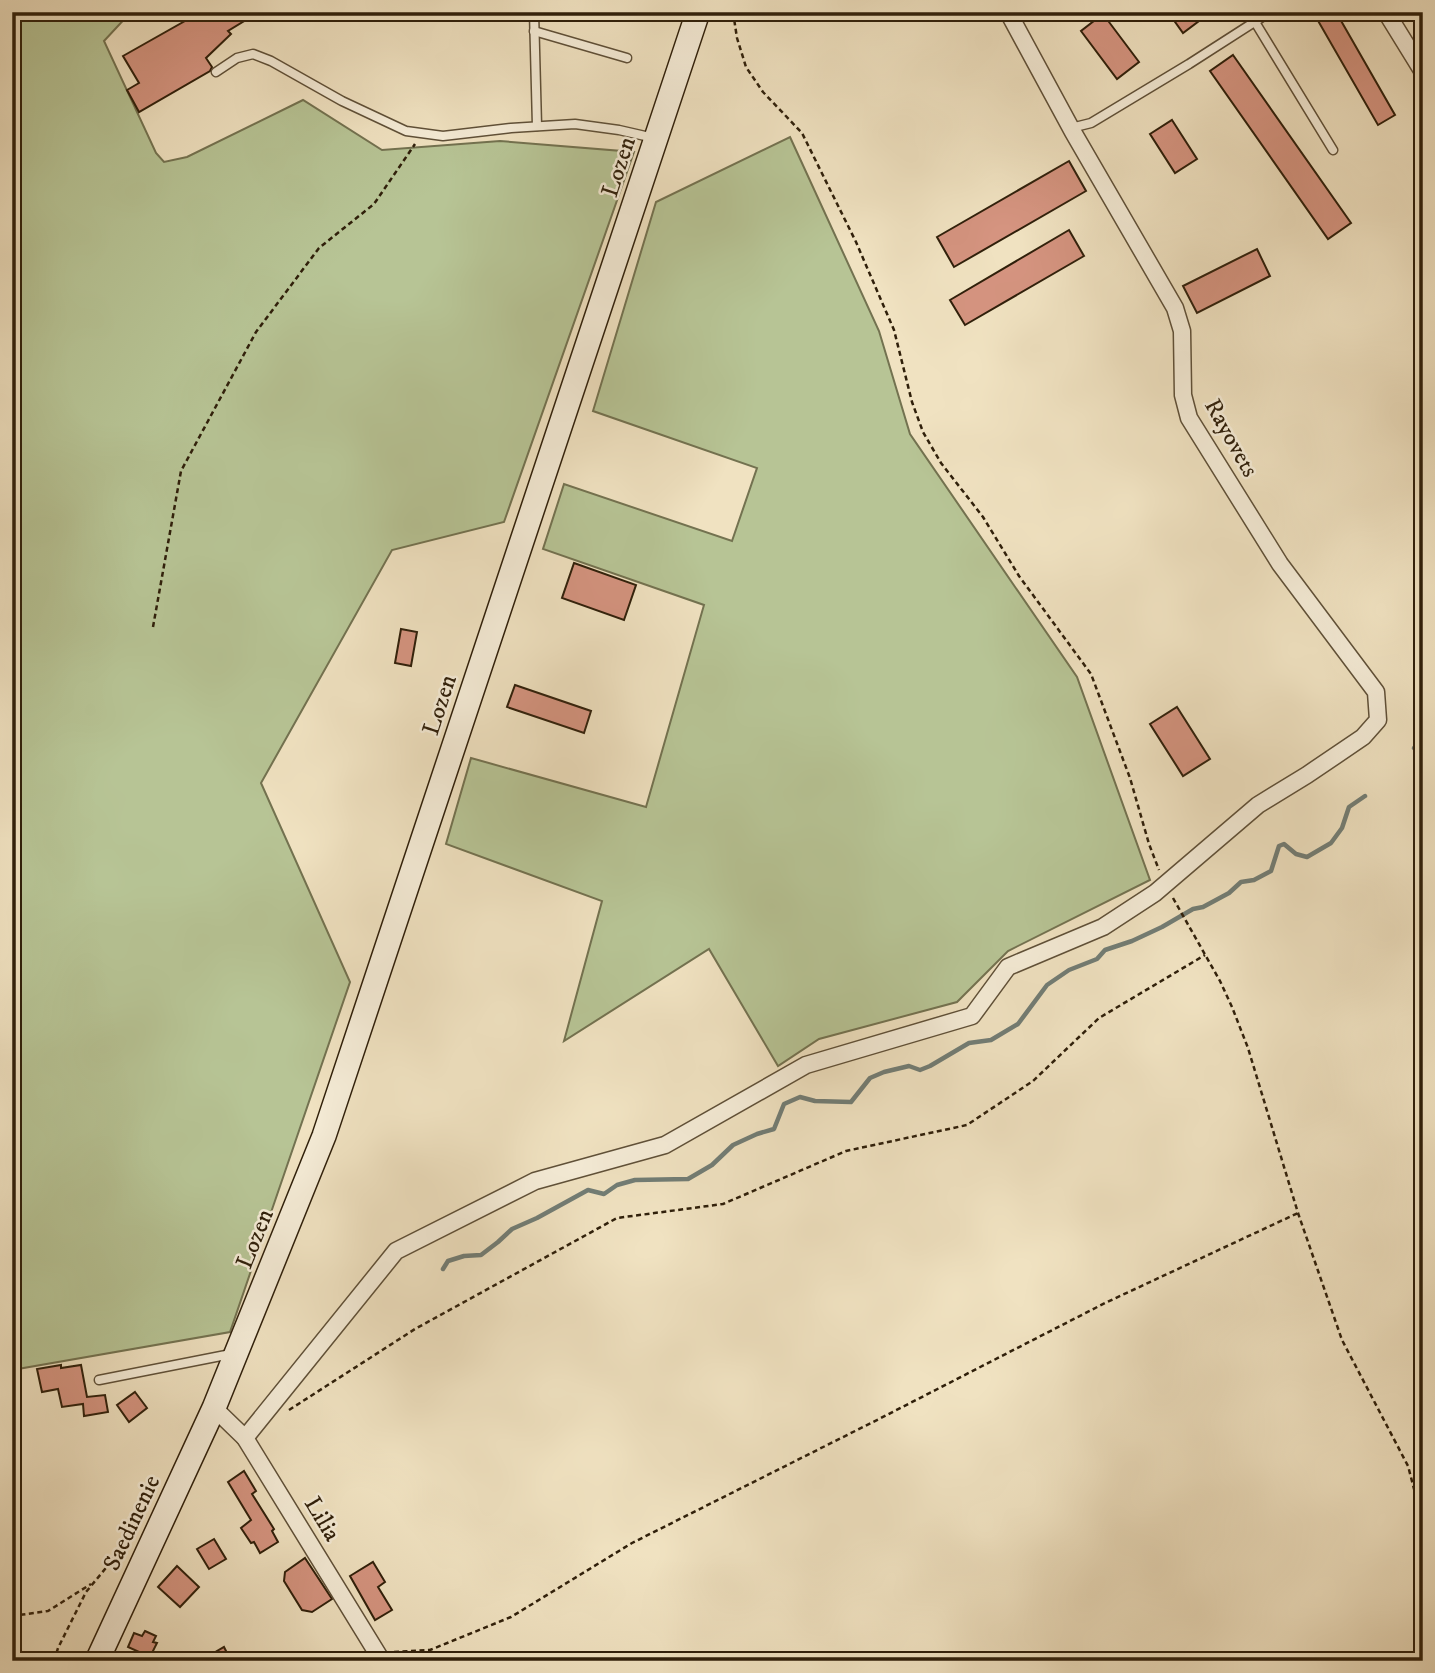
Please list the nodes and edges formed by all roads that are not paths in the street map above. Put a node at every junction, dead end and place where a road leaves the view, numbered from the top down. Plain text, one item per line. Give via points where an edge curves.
1 (534, 12) edge
2 (698, 12) edge
3 (1008, 12) edge
4 (1270, 12) edge
5 (1386, 12) edge
6 (1255, 22) junction
7 (534, 31) junction
8 (626, 58) dead end
9 (216, 72) dead end
10 (1423, 72) edge
11 (537, 126) junction
12 (1071, 128) junction
13 (657, 138) junction
14 (1333, 150) dead end
15 (237, 1353) junction
16 (99, 1380) dead end
17 (214, 1408) junction
18 (245, 1438) junction
19 (379, 1657) edge
20 (97, 1661) edge

1 - 7 lane
2 - 13 street, Lozen
3 - 12 street, Rayovets
4 - 6 lane
5 - 10 street
6 - 12 lane via 1091,123
6 - 14 lane
7 - 8 lane
7 - 11 lane
9 - 11 lane via 253,54 406,131 443,136
11 - 13 lane via 575,124
12 - 18 street, Rayovets via 1175,308 1182,331 1183,395 1189,418 1280,564 1376,692 1378,720 1363,737 1258,806 1155,893 1103,927 1008,967 972,1016 806,1065 665,1145 535,1181 396,1251
13 - 15 street, Lozen via 324,1136
15 - 16 lane
15 - 17 street, Lozen
17 - 18 street, Lilia
17 - 20 street, Saedinenie
18 - 19 street, Lilia

